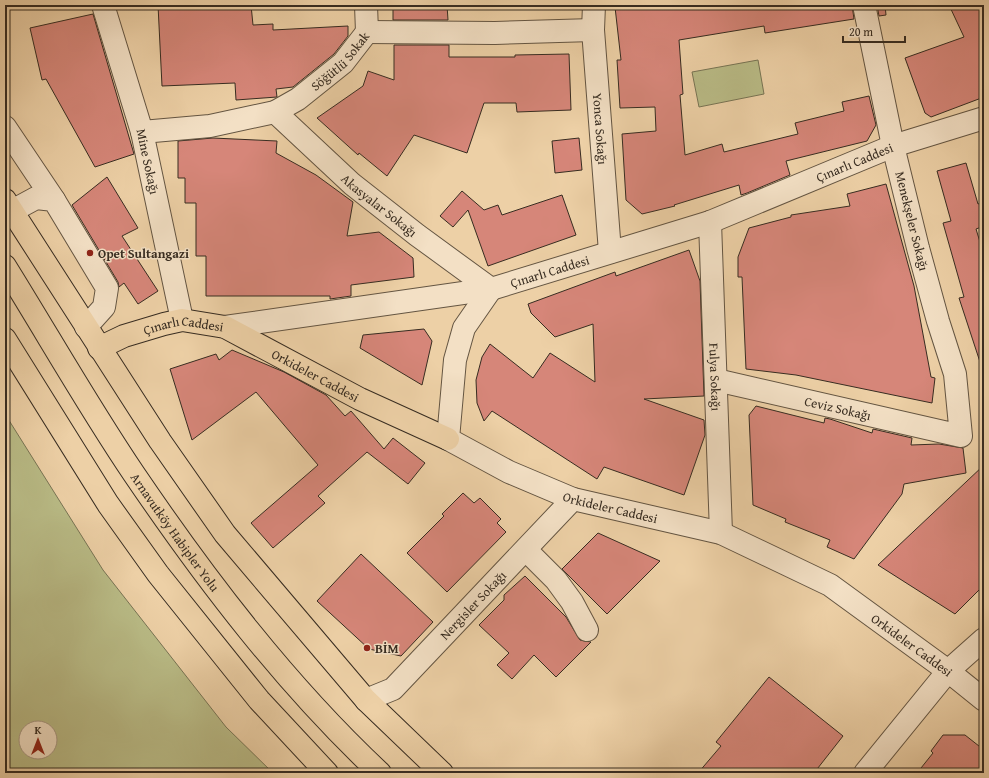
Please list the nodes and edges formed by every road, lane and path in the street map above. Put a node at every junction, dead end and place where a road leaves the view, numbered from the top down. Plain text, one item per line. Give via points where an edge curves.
1 (103, 5) edge
2 (366, 5) edge
3 (594, 5) edge
4 (864, 5) edge
5 (593, 30) junction
6 (367, 32) junction
7 (275, 112) junction
8 (984, 118) edge
9 (5, 126) edge
10 (142, 132) junction
11 (893, 146) junction
12 (54, 200) junction
13 (7, 205) edge
14 (710, 222) junction
15 (610, 252) junction
16 (5, 266) edge
17 (491, 289) junction
18 (182, 320) junction
19 (86, 327) junction
20 (225, 327) junction
21 (5, 339) edge
22 (99, 348) junction
23 (716, 380) junction
24 (961, 436) joint
25 (448, 439) junction
26 (573, 500) junction
27 (721, 533) junction
28 (526, 550) junction
29 (587, 630) dead end
30 (984, 639) edge
31 (948, 671) junction
32 (366, 700) junction
33 (984, 700) edge
34 (873, 770) edge
35 (327, 773) edge
36 (380, 773) edge
37 (442, 773) edge

1 - 10 street, Mine Sokağı
2 - 6 street
3 - 5 street, Yonca Sokağı
4 - 11 street, Menekşeler Sokağı
5 - 6 street, Söğütlü Sokak via 495,33
5 - 15 street, Yonca Sokağı
6 - 7 street, Söğütlü Sokak via 343,63 298,99
7 - 10 street, Söğütlü Sokak via 210,126
7 - 17 street, Akasyalar Sokağı via 352,184
8 - 11 street, Çınarlı Caddesi
9 - 12 street
10 - 18 street, Mine Sokağı
11 - 14 street, Çınarlı Caddesi
11 - 24 street, Menekşeler Sokağı via 924,270 955,374
12 - 13 street via 36,198
12 - 19 street via 107,288 104,307
13 - 19 main road
14 - 15 street, Çınarlı Caddesi
14 - 23 street, Fulya Sokağı
15 - 17 street, Çınarlı Caddesi
16 - 36 main road, Arnavutköy Habipler Yolu via 134,473 211,580 276,661
17 - 20 street, Çınarlı Caddesi
17 - 25 street via 464,328 455,360
18 - 20 main road, Çınarlı Caddesi
18 - 22 main road, Çınarlı Caddesi via 124,336
19 - 22 main road
20 - 25 main road, Orkideler Caddesi via 360,399
21 - 35 main road via 108,504 158,574 259,700
22 - 32 main road via 225,534
23 - 24 street, Ceviz Sokağı
23 - 27 street, Fulya Sokağı
25 - 26 street, Orkideler Caddesi via 509,472
26 - 27 street, Orkideler Caddesi
26 - 28 street, Nergisler Sokağı
27 - 31 street, Orkideler Caddesi via 830,585
28 - 29 street via 556,580 572,602
28 - 32 street, Nergisler Sokağı via 394,689
30 - 31 street
31 - 33 street, Orkideler Caddesi
31 - 34 street
32 - 37 main road

